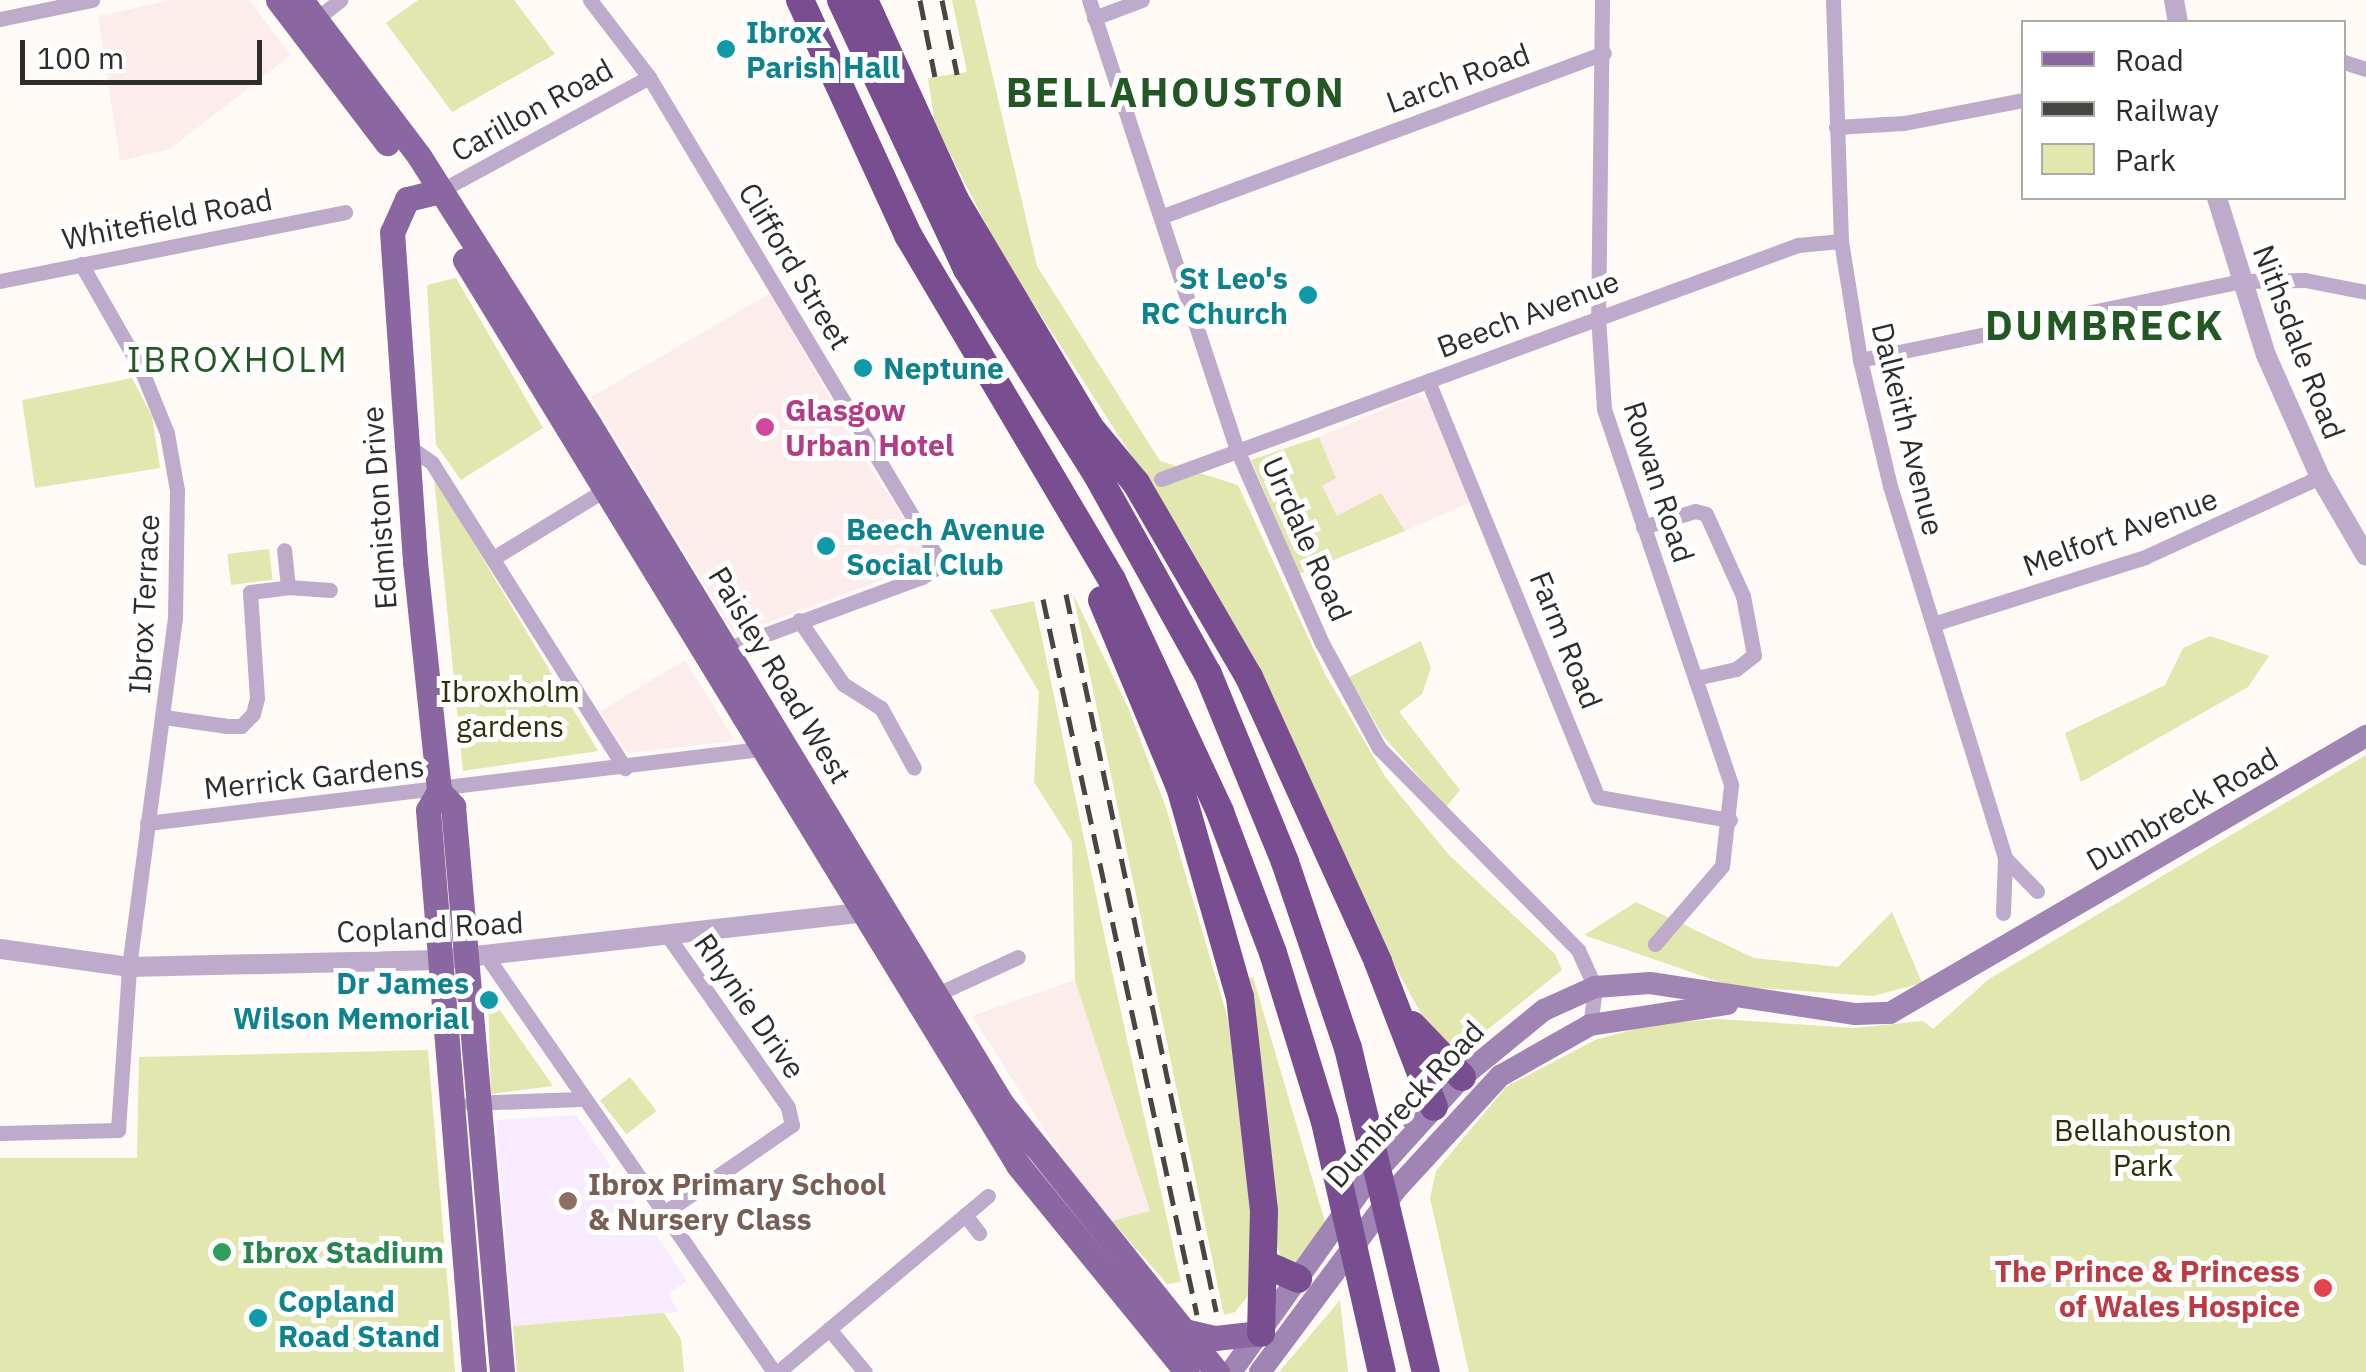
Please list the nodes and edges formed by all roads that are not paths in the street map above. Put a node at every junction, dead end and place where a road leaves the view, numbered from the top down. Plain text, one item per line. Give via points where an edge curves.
1 (92, 0) edge
2 (278, 0) edge
3 (340, 0) edge
4 (590, 0) edge
5 (800, 0) edge
6 (840, 0) edge
7 (864, 0) edge
8 (1089, 0) edge
9 (1142, 0) edge
10 (1602, 0) edge
11 (1833, 0) edge
12 (308, 10) edge
13 (1094, 18) junction
14 (0, 19) edge
15 (1604, 53) junction
16 (649, 77) junction
17 (2021, 101) edge
18 (1836, 127) junction
19 (430, 191) junction
20 (2219, 200) edge
21 (344, 212) dead end
22 (1163, 216) junction
23 (1841, 241) junction
24 (81, 264) junction
25 (2240, 281) junction
26 (0, 282) edge
27 (2366, 292) edge
28 (1598, 316) junction
29 (1860, 360) junction
30 (1428, 381) junction
31 (1013, 414) junction
32 (1092, 430) junction
33 (408, 446) junction
34 (1238, 452) junction
35 (2320, 477) junction
36 (1161, 479) dead end
37 (606, 489) junction
38 (1644, 526) junction
39 (284, 550) dead end
40 (2366, 556) edge
41 (495, 557) junction
42 (288, 587) junction
43 (330, 590) dead end
44 (799, 620) junction
45 (1933, 624) junction
46 (717, 653) junction
47 (1208, 674) junction
48 (1696, 678) junction
49 (164, 717) junction
50 (2366, 736) edge
51 (773, 746) junction
52 (625, 768) junction
53 (914, 768) dead end
54 (439, 791) junction
55 (1730, 820) junction
56 (147, 823) junction
57 (2005, 858) junction
58 (2037, 891) dead end
59 (2003, 913) dead end
60 (862, 914) junction
61 (670, 940) junction
62 (1655, 944) dead end
63 (0, 949) edge
64 (1018, 957) dead end
65 (478, 958) junction
66 (440, 960) junction
67 (129, 967) junction
68 (1595, 987) junction
69 (935, 995) junction
70 (1391, 995) junction
71 (1750, 1000) junction
72 (1590, 1025) junction
73 (1462, 1076) junction
74 (581, 1098) junction
75 (477, 1103) junction
76 (450, 1104) junction
77 (1428, 1113) junction
78 (0, 1134) edge
79 (1438, 1140) junction
80 (988, 1196) dead end
81 (662, 1216) junction
82 (965, 1216) junction
83 (980, 1233) dead end
84 (1267, 1265) junction
85 (1298, 1278) junction
86 (1330, 1280) junction
87 (829, 1329) junction
88 (1184, 1331) junction
89 (1261, 1333) junction
90 (474, 1372) edge
91 (502, 1372) edge
92 (776, 1372) edge
93 (864, 1372) edge
94 (1187, 1372) edge
95 (1218, 1372) edge
96 (1231, 1372) edge
97 (1260, 1372) edge
98 (1382, 1372) edge
99 (1426, 1372) edge

1 - 14 street
2 - 19 main road, Paisley Road West
3 - 12 street
4 - 16 street, Clifford Street
5 - 31 highway via 908,235
6 - 47 highway via 967,269 1096,473
7 - 32 highway via 955,200
8 - 13 street, Urrdale Road
9 - 13 street
10 - 15 street, Rowan Road
11 - 18 street, Dalkeith Avenue
12 - 19 main road, Paisley Road West
13 - 22 street, Urrdale Road
15 - 22 street, Larch Road
15 - 28 street, Rowan Road
16 - 19 street, Carillon Road
16 - 44 street, Clifford Street via 936,554 936,568
17 - 18 street via 1904,123
18 - 23 street, Dalkeith Avenue
19 - 33 main road, Edmiston Drive via 403,204 392,232
19 - 37 main road, Paisley Road West
19 - 46 main road, Paisley Road West
20 - 25 street, Nithsdale Road
21 - 24 street, Whitefield Road
22 - 34 street, Urrdale Road
23 - 28 street, Beech Avenue via 1798,245
23 - 29 street, Dalkeith Avenue
24 - 26 street, Whitefield Road
24 - 49 street, Ibrox Terrace via 153,392 171,450 177,490 175,618
25 - 27 street via 2305,280
25 - 29 street
25 - 35 street, Nithsdale Road
28 - 30 street, Beech Avenue
28 - 38 street, Rowan Road via 1604,409
29 - 45 street, Dalkeith Avenue
30 - 34 street, Beech Avenue
30 - 55 street, Farm Road via 1598,797
31 - 84 highway via 1126,653 1213,892 1252,1073
31 - 98 highway via 1112,580 1246,880 1326,1122
32 - 47 highway via 1194,620
32 - 70 highway via 1136,483 1249,677
33 - 41 street via 432,463
33 - 54 main road, Edmiston Drive
34 - 36 street, Beech Avenue
34 - 68 street, Urrdale Road via 1322,642 1379,748 1578,950
35 - 40 street, Nithsdale Road
35 - 45 street, Melfort Avenue via 2146,557
37 - 41 street
37 - 46 main road, Paisley Road West
38 - 48 street, Rowan Road
38 - 48 street via 1694,511 1706,514 1743,596 1754,655 1736,669
39 - 42 street
41 - 52 street
42 - 43 street
42 - 49 street via 250,592 257,698 241,726
44 - 46 street
44 - 53 street via 843,684 881,708
45 - 57 street, Dalkeith Avenue
46 - 51 main road, Paisley Road West
47 - 99 highway via 1285,862 1348,1048
48 - 55 street, Rowan Road via 1731,785
49 - 56 street, Ibrox Terrace
50 - 71 main road, Dumbreck Road via 1890,1012
51 - 52 street, Merrick Gardens
51 - 60 main road, Paisley Road West
51 - 69 main road, Paisley Road West
52 - 54 street, Merrick Gardens
54 - 56 street, Merrick Gardens
54 - 65 main road, Edmiston Drive via 453,806
54 - 66 main road, Edmiston Drive via 428,810
55 - 62 street, Rowan Road via 1722,866
56 - 67 street, Ibrox Terrace
57 - 58 street, Dalkeith Avenue
57 - 59 street, Dalkeith Avenue
60 - 61 street, Copland Road
60 - 94 main road, Paisley Road West via 1026,1176
61 - 65 street, Copland Road
61 - 81 street, Rhynie Drive via 788,1107 792,1124
63 - 67 street, Copland Road
64 - 69 street
65 - 66 street, Copland Road
65 - 74 street
65 - 75 main road, Edmiston Drive
66 - 67 street, Copland Road
66 - 76 main road, Edmiston Drive
67 - 78 street, Ibrox Terrace via 118,1130
68 - 71 main road, Dumbreck Road via 1650,983
68 - 72 street
68 - 73 main road, Dumbreck Road via 1520,1026
69 - 88 main road, Paisley Road West via 1027,1138
70 - 73 highway via 1425,1044
70 - 77 highway
71 - 72 main road, Dumbreck Road
72 - 79 main road, Dumbreck Road via 1500,1076
73 - 77 main road, Dumbreck Road
74 - 75 street
74 - 81 street
75 - 76 street
75 - 91 main road, Edmiston Drive
76 - 90 main road, Edmiston Drive
77 - 79 main road
77 - 85 main road, Dumbreck Road
79 - 86 main road, Dumbreck Road
80 - 82 street
81 - 92 street
82 - 83 street
82 - 87 street
84 - 85 highway
84 - 89 highway
85 - 86 main road
85 - 89 main road, Dumbreck Road
86 - 97 main road, Dumbreck Road
87 - 92 street
87 - 93 street
88 - 89 main road via 1216,1338
88 - 95 main road, Paisley Road West
89 - 96 main road, Dumbreck Road

